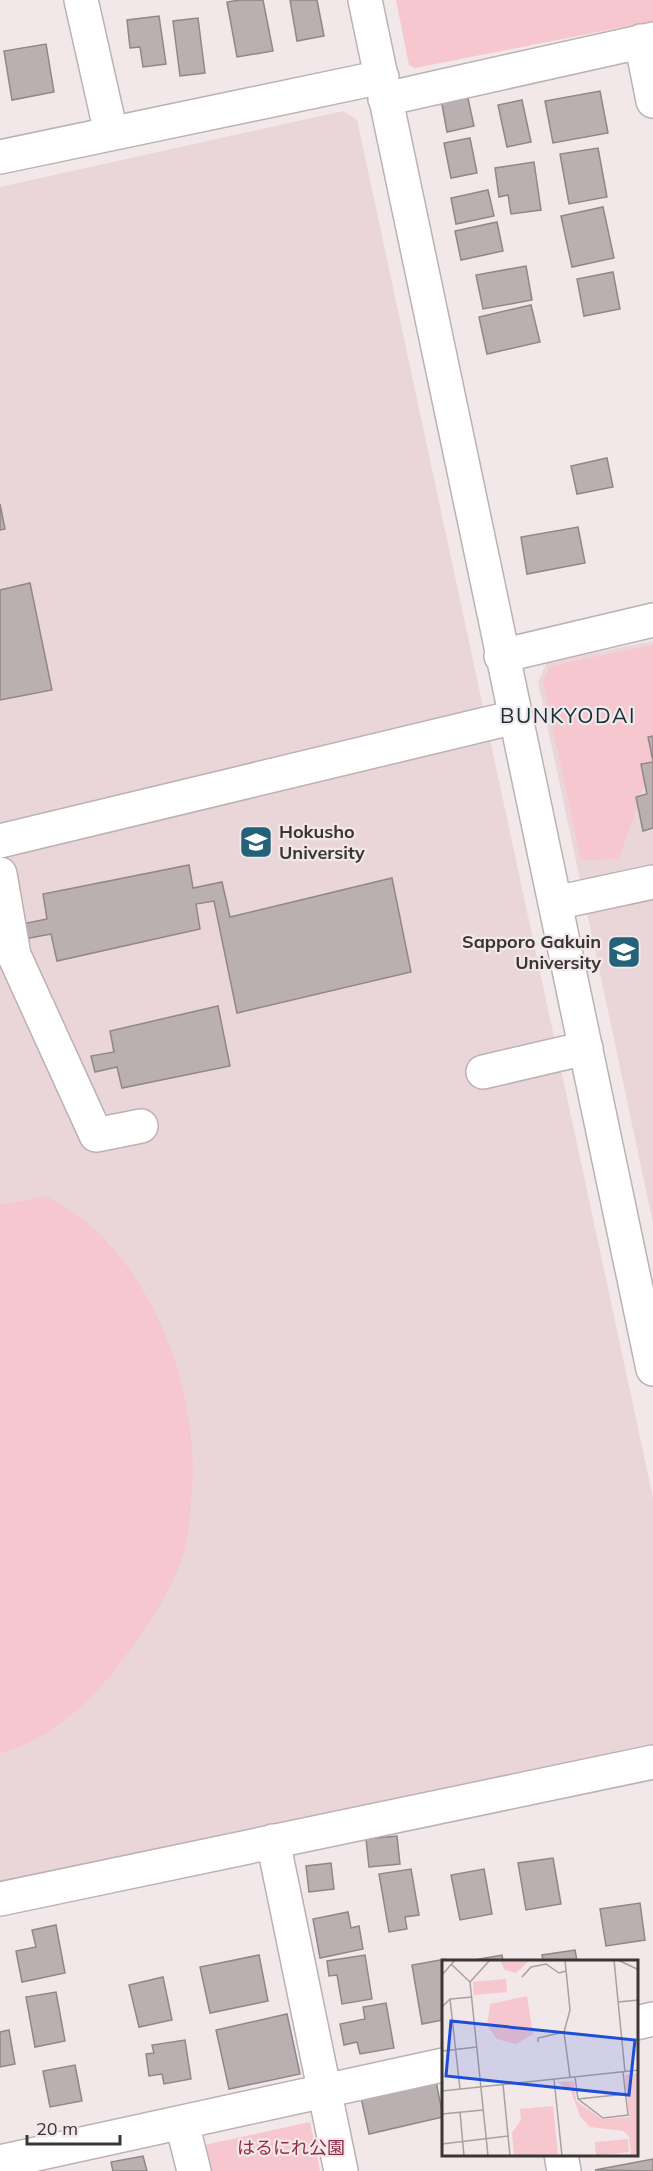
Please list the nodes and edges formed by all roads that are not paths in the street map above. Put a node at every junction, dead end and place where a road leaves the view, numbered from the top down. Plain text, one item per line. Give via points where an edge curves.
1 (81, 0) edge
2 (365, 0) edge
3 (647, 40) edge
4 (383, 88) junction
5 (653, 101) edge
6 (111, 134) junction
7 (0, 157) edge
8 (653, 620) edge
9 (501, 656) junction
10 (515, 717) junction
11 (0, 840) edge
12 (0, 874) edge
13 (653, 882) edge
14 (555, 903) junction
15 (586, 1048) junction
16 (483, 1072) dead end
17 (141, 1126) dead end
18 (653, 1369) edge
19 (653, 1762) edge
20 (273, 1842) junction
21 (0, 1899) edge
22 (653, 2019) edge
23 (638, 2023) edge
24 (442, 2065) edge
25 (324, 2090) junction
26 (182, 2123) junction
27 (561, 2156) edge
28 (0, 2163) edge
29 (194, 2171) edge
30 (341, 2171) edge
31 (564, 2171) edge

1 - 6 street
2 - 4 street
3 - 4 street
3 - 5 street
4 - 6 street
4 - 9 street
6 - 7 street
8 - 9 street
9 - 10 street
10 - 11 street
10 - 14 street
12 - 17 street via 14,955 96,1135
13 - 14 street
14 - 15 street
15 - 16 street
15 - 18 street
19 - 20 street
20 - 21 street
20 - 25 street
22 - 23 street
24 - 25 street
25 - 26 street
25 - 30 street
26 - 28 street
26 - 29 street
27 - 31 street

